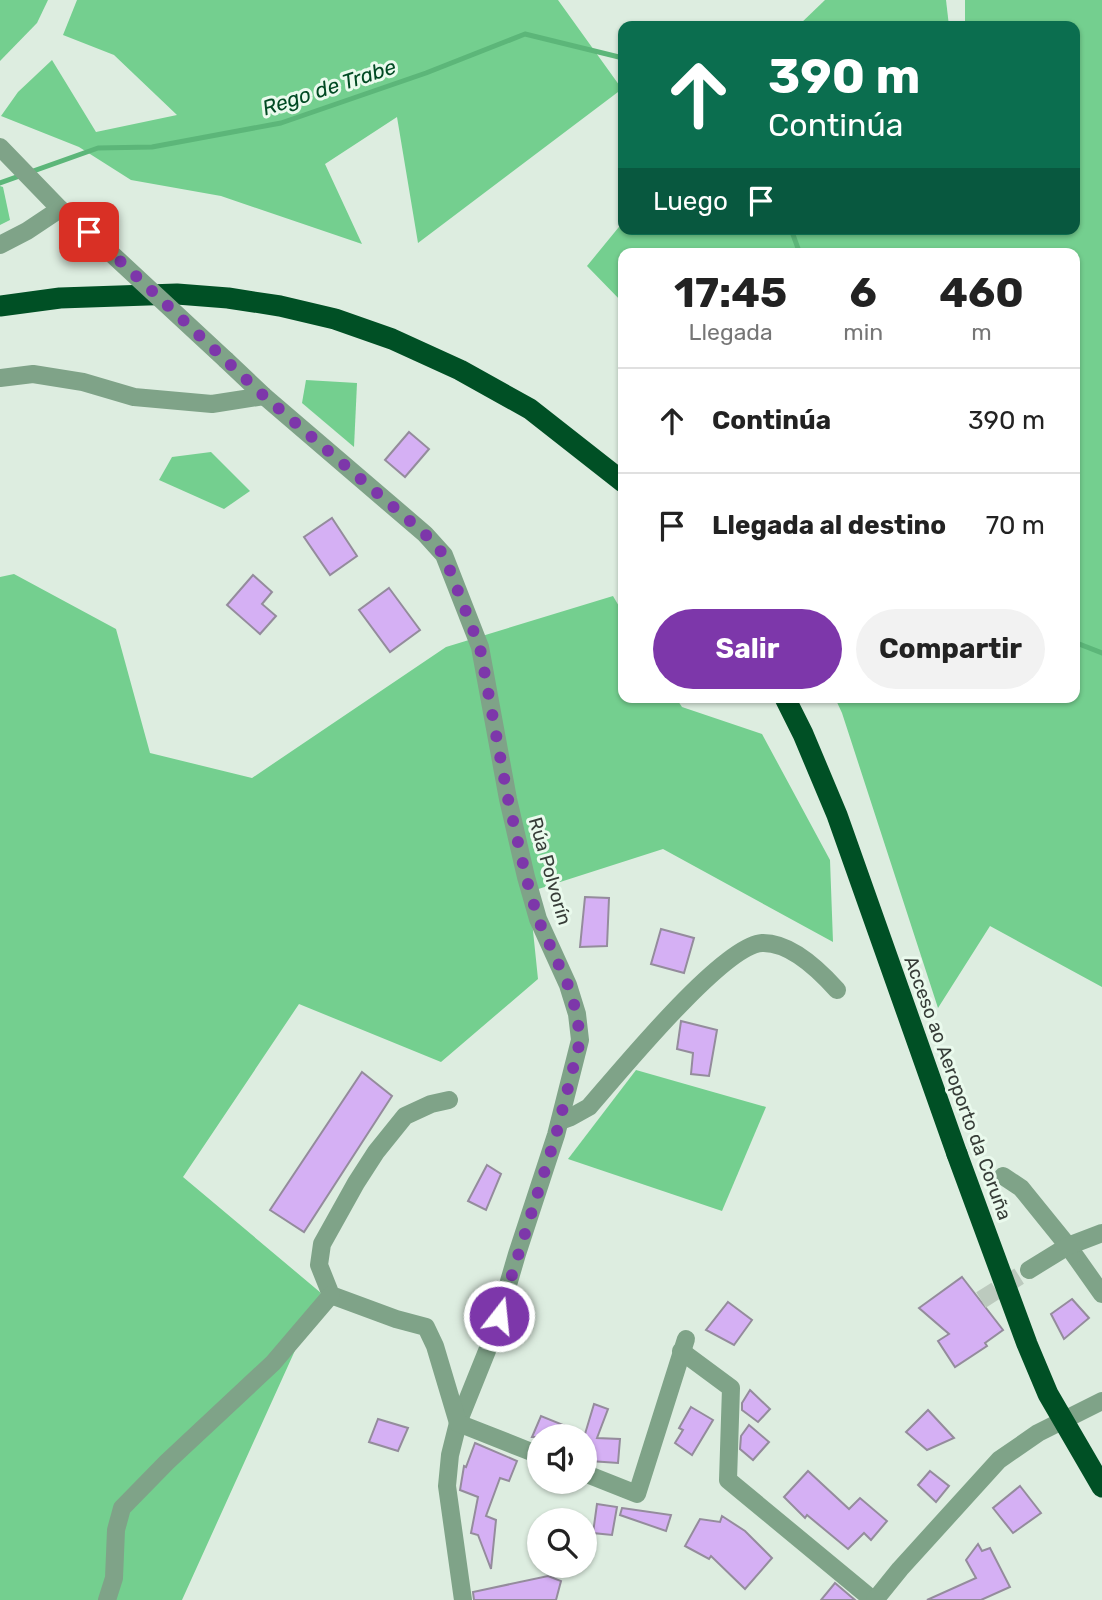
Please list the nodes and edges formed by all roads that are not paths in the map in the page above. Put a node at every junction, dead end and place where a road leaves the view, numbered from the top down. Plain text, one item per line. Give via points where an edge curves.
1 (0, 147) edge
2 (60, 209) junction
3 (0, 245) edge
4 (0, 306) edge
5 (0, 378) edge
6 (264, 396) junction
7 (618, 478) edge
8 (788, 703) edge
9 (837, 990) dead end
10 (449, 1100) dead end
11 (560, 1121) junction
12 (1003, 1176) dead end
13 (1102, 1233) edge
14 (1068, 1245) junction
15 (1029, 1270) tunnel mouth
16 (1102, 1294) edge
17 (331, 1295) junction
18 (1102, 1401) edge
19 (458, 1423) junction
20 (527, 1450) edge
21 (597, 1478) edge
22 (1102, 1487) edge
23 (107, 1600) edge
24 (463, 1600) edge
25 (874, 1600) edge

1 - 2 street, Rúa Polvorín
2 - 3 street
2 - 6 street, Rúa Polvorín, bridge
4 - 7 highway via 60,298 177,294 267,304 335,319 460,370 530,409
5 - 6 street via 33,374 134,397 212,404
6 - 11 street, Rúa Polvorín via 425,534 448,564 480,648 508,799 538,919 577,1014 580,1041
8 - 22 highway, Acceso ao Aeroporto da Coruña, bridge via 837,815 1027,1344 1048,1394
9 - 11 street via 785,948 763,943 748,947 674,1010 589,1107
10 - 17 street via 405,1116 356,1183 322,1244 319,1265
11 - 19 street, Rúa Polvorín via 493,1336
12 - 14 street via 1021,1188
13 - 14 street
14 - 15 street
14 - 16 street
17 - 19 street via 426,1327
17 - 23 street via 273,1363 122,1508
18 - 25 street via 1038,1433 999,1460
19 - 20 street
19 - 24 street, Rúa Polvorín via 447,1486
21 - 25 street via 637,1494 683,1345 730,1388 728,1480

